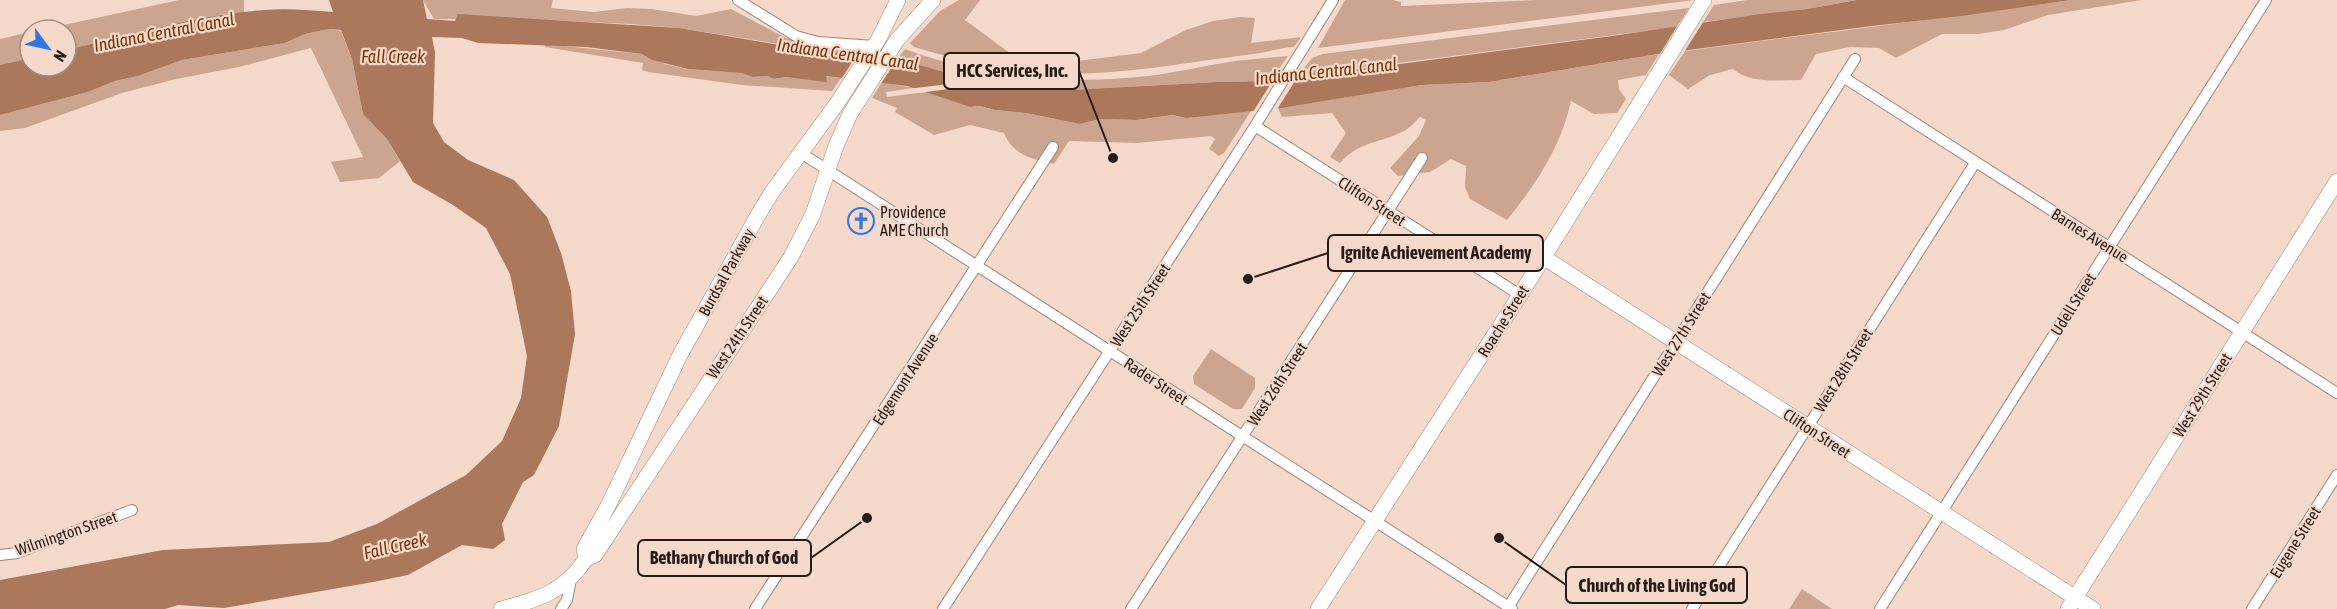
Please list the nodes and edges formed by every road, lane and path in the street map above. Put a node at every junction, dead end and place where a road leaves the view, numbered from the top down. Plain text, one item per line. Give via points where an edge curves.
1 (738, 0) edge
2 (898, 0) edge
3 (933, 0) edge
4 (1333, 0) edge
5 (1704, 0) edge
6 (2266, 0) edge
7 (871, 50) junction
8 (1856, 59) dead end
9 (1844, 77) junction
10 (1256, 123) junction
11 (1053, 147) dead end
12 (801, 153) junction
13 (1422, 158) dead end
14 (1975, 163) junction
15 (828, 171) junction
16 (2337, 181) edge
17 (1389, 212) junction
18 (2109, 247) junction
19 (1543, 257) junction
20 (977, 267) junction
21 (1520, 295) junction
22 (2241, 332) junction
23 (1676, 343) junction
24 (1110, 351) junction
25 (2337, 393) edge
26 (1807, 427) junction
27 (1243, 437) junction
28 (2337, 476) edge
29 (132, 510) dead end
30 (1941, 512) junction
31 (1375, 521) junction
32 (0, 555) edge
33 (586, 559) junction
34 (571, 579) junction
35 (2071, 603) edge
36 (1509, 608) edge
37 (501, 609) edge
38 (561, 609) edge
39 (755, 609) edge
40 (943, 609) edge
41 (1131, 609) edge
42 (1318, 609) edge
43 (1692, 609) edge
44 (1880, 609) edge
45 (2093, 609) edge
46 (2252, 609) edge

1 - 7 street via 796,36
2 - 7 street, Burdsal Parkway
3 - 15 street, West 24th Street via 892,47 860,98
4 - 10 street, West 25th Street
5 - 19 street, Roache Street
6 - 18 street, Udell Street
7 - 12 street, Burdsal Parkway
8 - 9 street, West 27th Street
9 - 14 street, Barnes Avenue
9 - 23 street, West 27th Street
10 - 17 street, Clifton Street
10 - 24 street, West 25th Street
11 - 20 street, Edgemont Avenue
12 - 15 street, Rader Street
12 - 33 street, Burdsal Parkway via 765,202 689,337 584,549
13 - 17 street, West 26th Street
14 - 18 street, Barnes Avenue
14 - 26 street, West 28th Street
15 - 20 street, Rader Street
15 - 33 street, West 24th Street via 813,214 791,257 595,555
16 - 22 street, West 29th Street
17 - 21 street, Clifton Street
17 - 27 street, West 26th Street
18 - 22 street, Barnes Avenue
18 - 30 street, Udell Street
19 - 21 street, Roache Street
19 - 23 street, Clifton Street
20 - 24 street, Rader Street
20 - 39 street, Edgemont Avenue
21 - 31 street, Roache Street
22 - 25 street, Barnes Avenue
22 - 35 street, West 29th Street
23 - 26 street, Clifton Street
23 - 36 street, West 27th Street
24 - 27 street, Rader Street
24 - 40 street, West 25th Street
26 - 30 street, Clifton Street
26 - 43 street, West 28th Street
27 - 31 street, Rader Street
27 - 41 street, West 26th Street
28 - 46 street, Eugene Street
29 - 32 street, Wilmington Street via 16,553
30 - 35 street, Clifton Street
30 - 44 street, Udell Street
31 - 36 street, Rader Street
31 - 42 street, Roache Street
33 - 34 street
34 - 37 street via 541,598
34 - 38 street
35 - 45 street, Clifton Street

